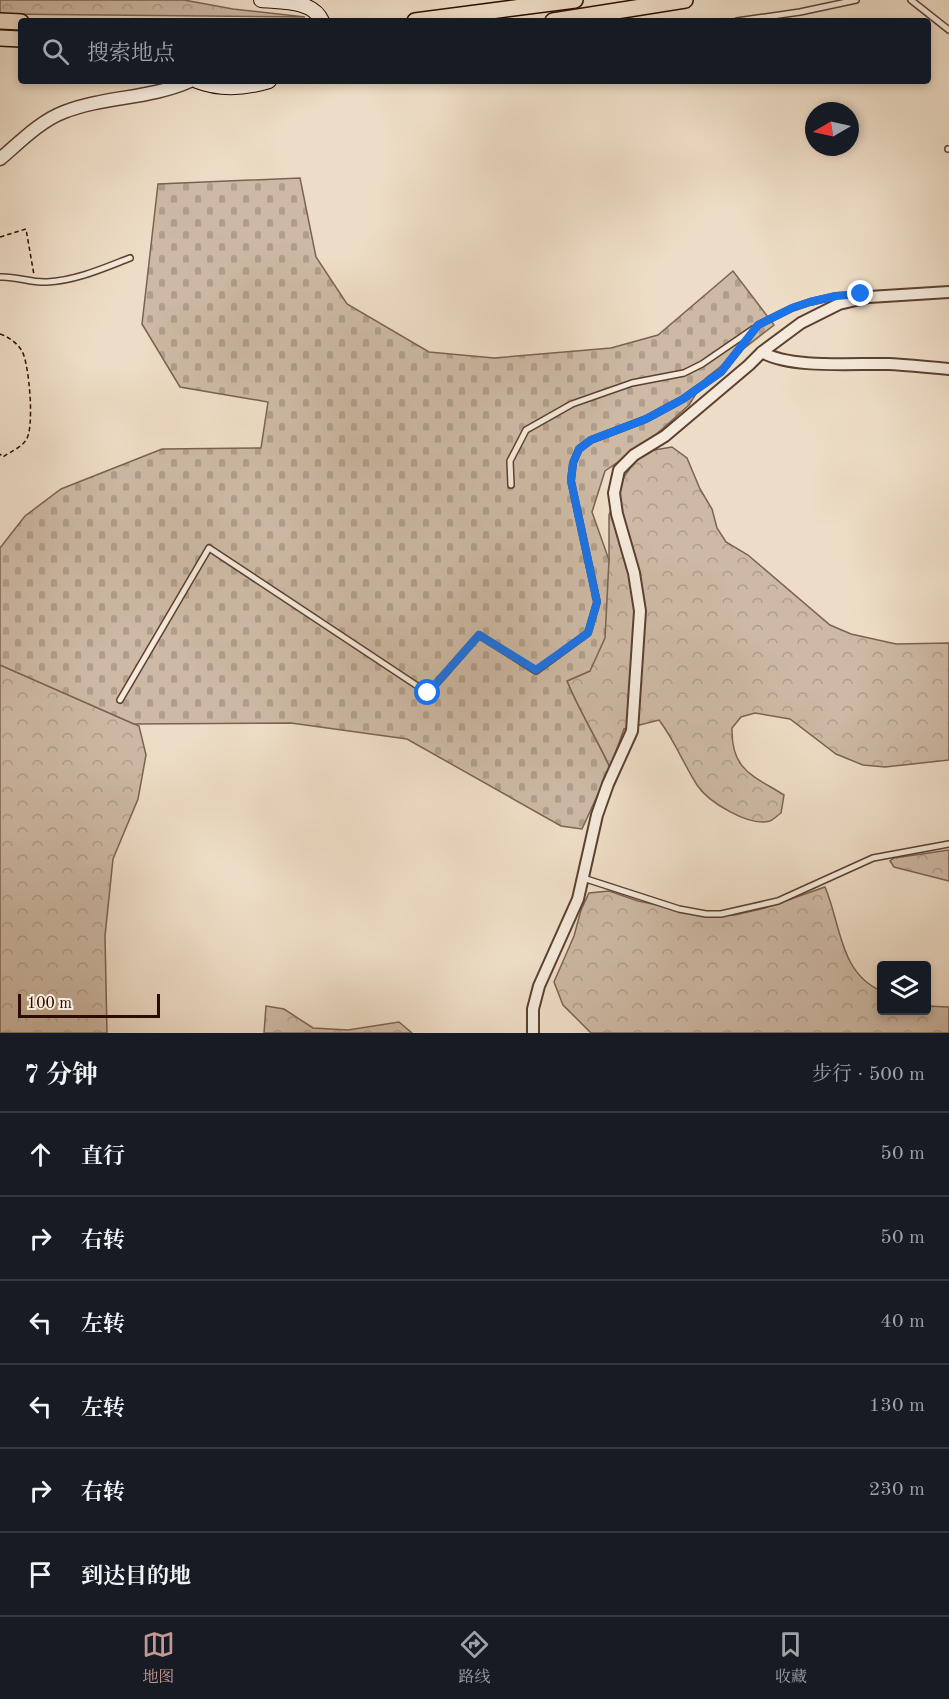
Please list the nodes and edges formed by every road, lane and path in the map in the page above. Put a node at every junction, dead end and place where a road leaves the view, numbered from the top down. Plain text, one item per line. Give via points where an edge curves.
1 (261, 0) edge
2 (575, 0) edge
3 (685, 0) edge
4 (856, 0) edge
5 (911, 0) edge
6 (320, 18) edge
7 (438, 18) edge
8 (572, 18) edge
9 (758, 18) edge
10 (0, 21) edge
11 (18, 22) edge
12 (949, 30) edge
13 (0, 38) edge
14 (18, 39) edge
15 (182, 84) edge
16 (212, 84) edge
17 (255, 84) edge
18 (0, 159) edge
19 (0, 237) edge
20 (130, 258) dead end
21 (0, 277) edge
22 (35, 282) junction
23 (949, 292) edge
24 (900, 295) junction
25 (758, 325) junction
26 (0, 334) edge
27 (762, 352) junction
28 (949, 369) edge
29 (0, 454) edge
30 (511, 485) dead end
31 (120, 700) dead end
32 (949, 844) edge
33 (582, 878) junction
34 (533, 1033) edge

1 - 6 main road via 308,6
2 - 7 main road
3 - 8 main road
4 - 9 lane
5 - 12 lane
10 - 11 main road
13 - 14 main road
15 - 18 street via 63,112
16 - 17 main road
19 - 22 path via 26,229
20 - 22 lane via 69,278
21 - 22 lane
23 - 24 street
24 - 25 lane via 836,296 792,308
24 - 27 street via 859,298 839,304 801,323
25 - 30 lane via 684,373 632,383 572,404 526,430 510,461
25 - 31 lane via 721,372 683,399 579,449 571,481 597,602 588,633 536,670 479,635 428,693 209,548
26 - 29 path via 10,338 23,352 31,424 26,441 3,457
27 - 28 street via 812,362
27 - 33 street via 665,436 634,455 619,470 614,493 617,514 640,611 632,731 601,804
32 - 33 lane via 873,858 778,901 721,914 679,909
33 - 34 street via 578,899 539,986 533,1009

